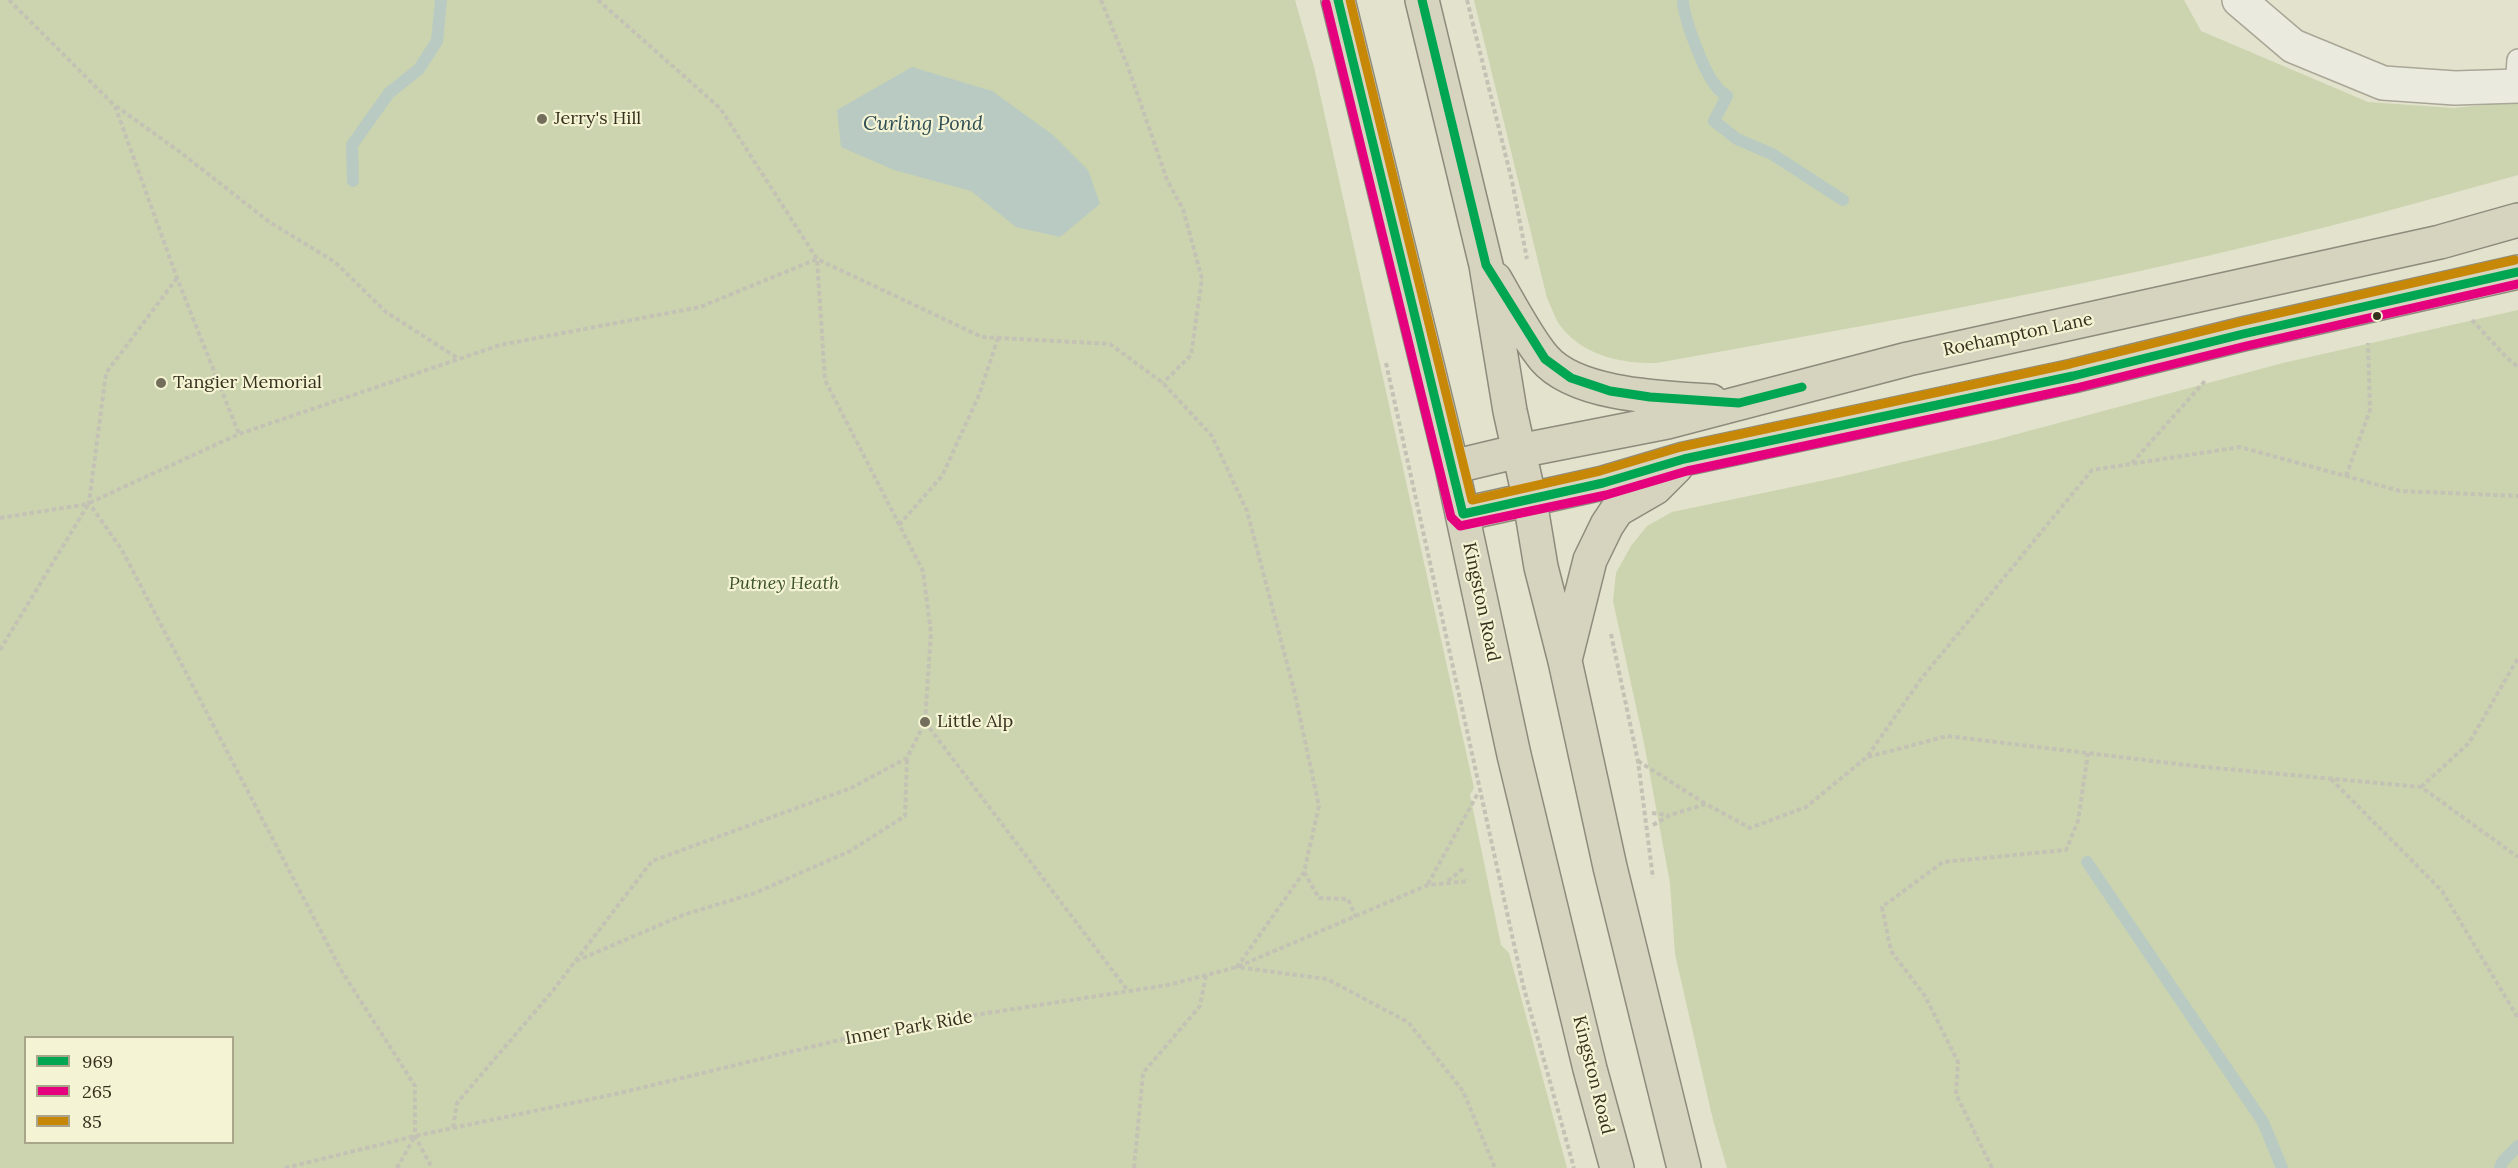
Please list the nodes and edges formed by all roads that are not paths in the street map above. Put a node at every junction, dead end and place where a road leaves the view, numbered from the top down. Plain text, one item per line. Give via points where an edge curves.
1 (1338, 0) edge
2 (1422, 0) edge
3 (2240, 0) edge
4 (2517, 77) edge
5 (2518, 220) edge
6 (1486, 265) junction
7 (2518, 272) edge
8 (1738, 403) junction
9 (1519, 451) junction
10 (1684, 459) junction
11 (1452, 467) junction
12 (1530, 501) junction
13 (1463, 514) junction
14 (1565, 661) junction
15 (1617, 1168) edge
16 (1684, 1168) edge

1 - 11 highway, Kingston Road
2 - 6 highway
3 - 4 street via 2293,46 2383,83 2455,88
5 - 8 highway, Roehampton Lane via 2417,247 1908,359
6 - 8 highway via 1545,359 1571,378 1610,391 1650,397
6 - 9 highway
7 - 10 highway via 2073,376
8 - 9 highway, Roehampton Lane via 1667,422
9 - 11 highway, Roehampton Lane
9 - 12 highway
10 - 12 highway
10 - 14 highway via 1655,488 1617,510 1606,525 1590,560
11 - 13 highway, Kingston Road
12 - 13 highway
12 - 14 highway via 1541,567
13 - 15 highway, Kingston Road via 1514,755
14 - 16 highway via 1610,867

